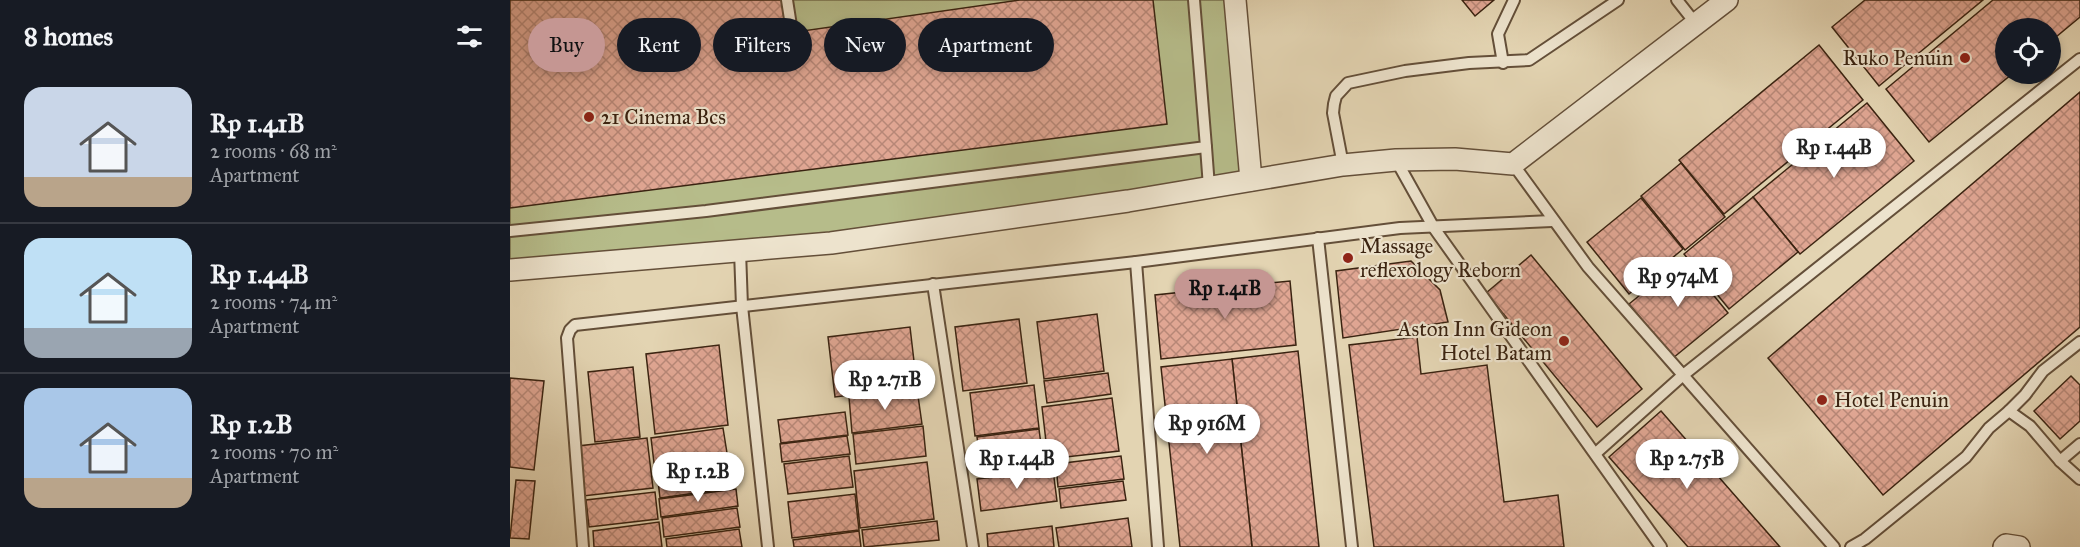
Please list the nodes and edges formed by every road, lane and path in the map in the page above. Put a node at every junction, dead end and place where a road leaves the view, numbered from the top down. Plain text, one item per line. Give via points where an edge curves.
1 (787, 0) edge
2 (1194, 0) edge
3 (1235, 0) edge
4 (1514, 0) edge
5 (1618, 0) edge
6 (1677, 0) edge
7 (1727, 0) edge
8 (790, 18) edge
9 (1696, 24) junction
10 (2080, 60) edge
11 (1503, 63) junction
12 (1206, 147) junction
13 (1396, 160) junction
14 (1513, 164) junction
15 (1343, 165) junction
16 (1251, 180) junction
17 (1209, 187) junction
18 (1552, 220) junction
19 (1434, 228) junction
20 (510, 231) edge
21 (1318, 238) junction
22 (740, 251) junction
23 (1136, 262) junction
24 (510, 270) edge
25 (933, 284) junction
26 (742, 306) junction
27 (2080, 342) edge
28 (1683, 376) junction
29 (2009, 411) junction
30 (2080, 444) edge
31 (1596, 453) junction
32 (2060, 461) junction
33 (2080, 479) edge
34 (583, 547) edge
35 (768, 547) edge
36 (973, 547) edge
37 (1158, 547) edge
38 (1352, 547) edge
39 (1661, 547) edge
40 (1834, 547) edge
41 (1851, 547) edge
42 (2004, 547) edge
43 (2019, 547) edge

1 - 8 lane
2 - 12 lane
3 - 16 street
4 - 11 lane via 1498,34
5 - 11 lane via 1528,60
6 - 9 lane
7 - 9 street
9 - 14 street
10 - 28 lane
11 - 15 lane via 1405,71 1348,83 1336,96 1333,113
12 - 17 lane
12 - 20 lane via 706,211
13 - 14 street via 1455,159
13 - 15 street
13 - 19 lane
14 - 18 lane
15 - 16 street
16 - 17 street
17 - 22 street via 831,243
18 - 19 lane
18 - 28 lane
19 - 21 lane
19 - 31 lane
21 - 23 lane
21 - 38 lane
22 - 24 street
22 - 26 lane
23 - 25 lane
23 - 37 lane
25 - 26 lane
25 - 36 lane
26 - 34 lane via 575,325 570,330 567,338
26 - 35 lane
27 - 29 lane via 2043,371
28 - 31 lane
28 - 40 lane
29 - 32 lane via 2030,426
29 - 41 lane via 1989,428 1966,458
30 - 32 lane
31 - 39 lane
32 - 33 lane
42 - 43 street

